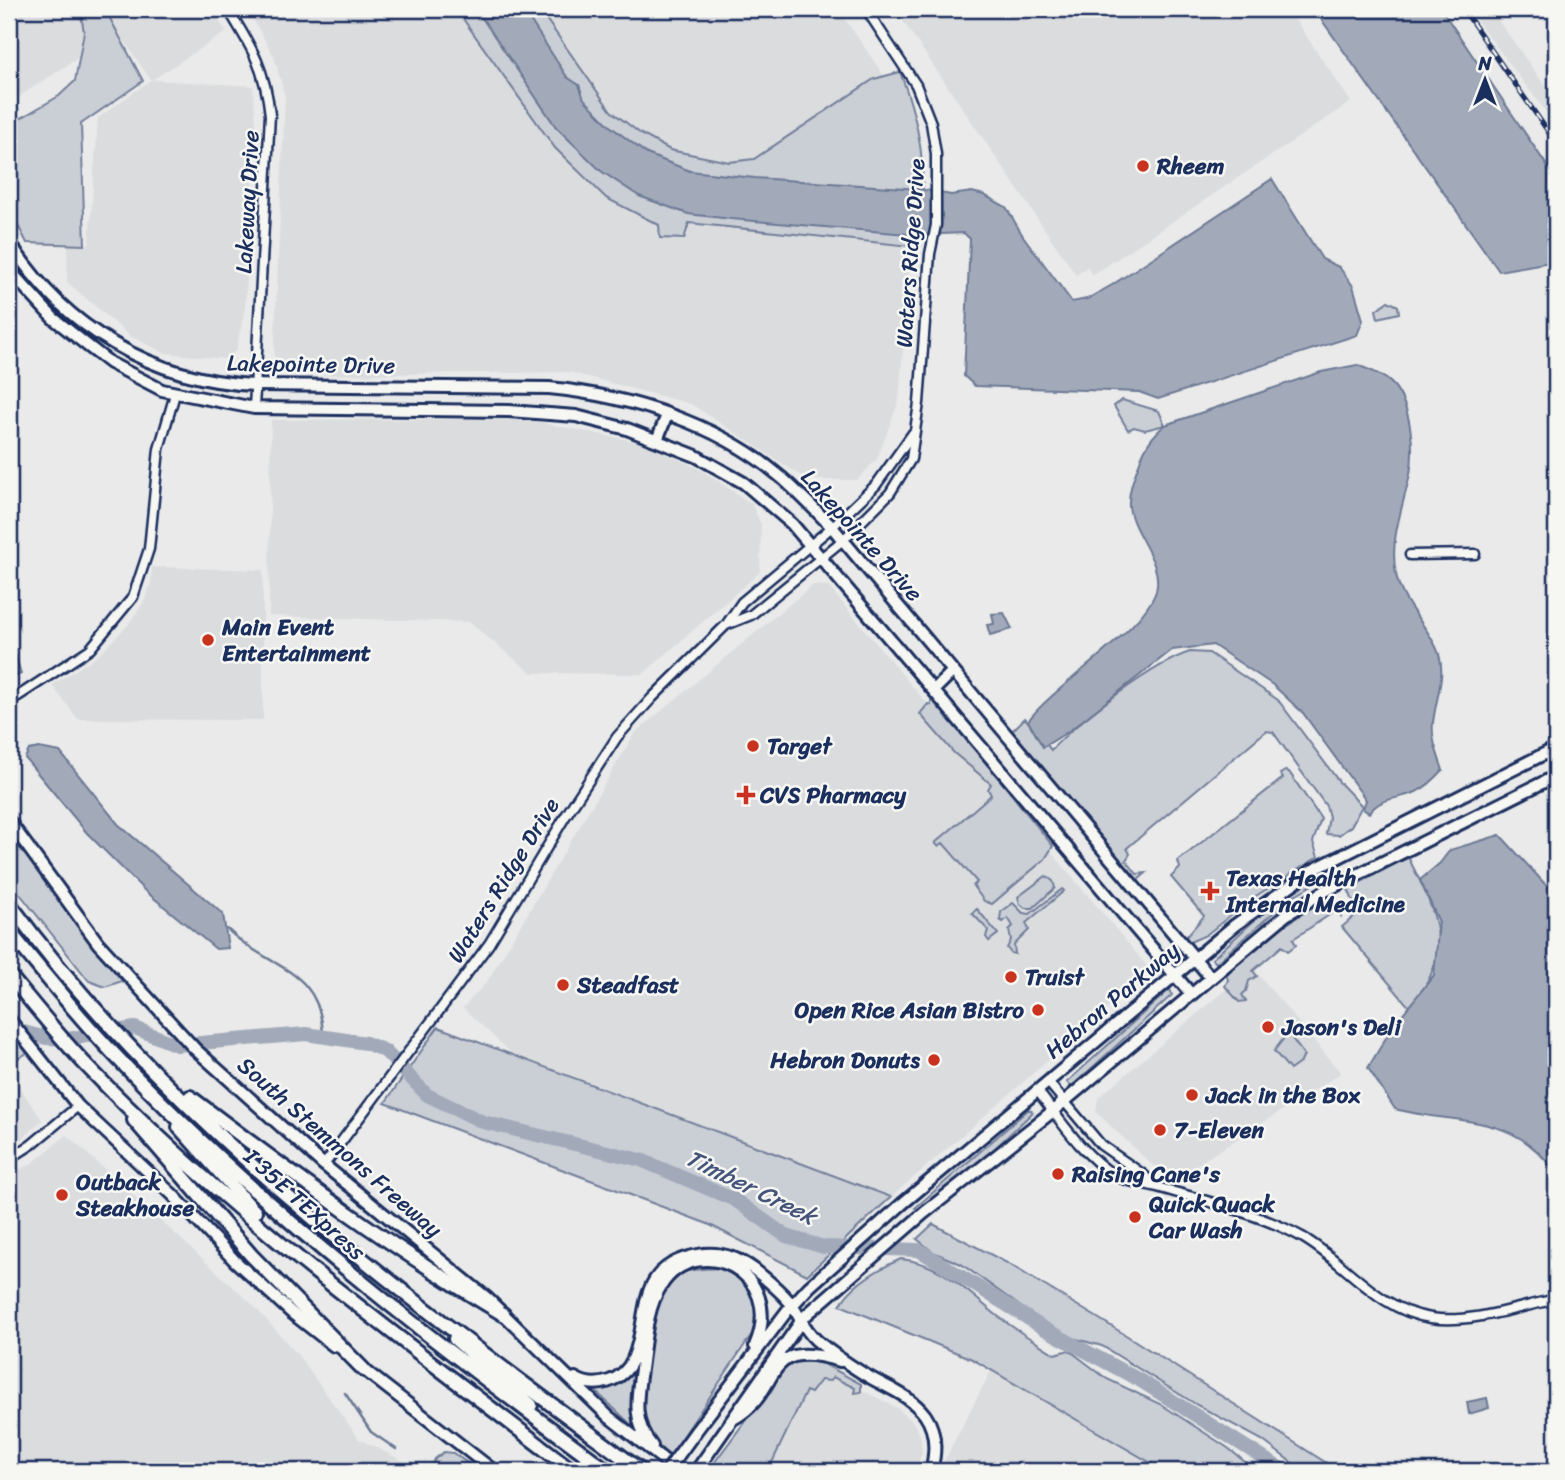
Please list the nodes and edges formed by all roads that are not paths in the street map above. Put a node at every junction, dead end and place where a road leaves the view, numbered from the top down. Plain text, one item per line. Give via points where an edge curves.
1 (228, 9) edge
2 (866, 9) edge
3 (9, 242) edge
4 (9, 271) edge
5 (255, 386) junction
6 (284, 386) junction
7 (509, 388) junction
8 (175, 394) junction
9 (254, 408) junction
10 (285, 409) junction
11 (509, 411) junction
12 (667, 415) junction
13 (913, 433) junction
14 (657, 440) junction
15 (832, 527) junction
16 (843, 540) junction
17 (810, 544) junction
18 (1475, 554) dead end
19 (1410, 555) dead end
20 (822, 557) junction
21 (726, 625) junction
22 (953, 671) junction
23 (934, 690) junction
24 (9, 702) edge
25 (1556, 748) edge
26 (1556, 776) edge
27 (9, 821) edge
28 (1329, 862) junction
29 (1340, 883) junction
30 (9, 903) edge
31 (9, 914) edge
32 (9, 931) edge
33 (1196, 957) junction
34 (56, 964) junction
35 (9, 975) edge
36 (1174, 976) junction
37 (1211, 978) junction
38 (1191, 994) junction
39 (9, 1019) edge
40 (112, 1052) junction
41 (88, 1067) junction
42 (151, 1067) junction
43 (1048, 1082) junction
44 (1037, 1090) junction
45 (1063, 1101) junction
46 (78, 1106) junction
47 (1053, 1111) junction
48 (9, 1159) edge
49 (324, 1166) junction
50 (1154, 1186) junction
51 (288, 1249) junction
52 (367, 1263) junction
53 (1556, 1299) edge
54 (792, 1304) junction
55 (503, 1314) junction
56 (799, 1322) junction
57 (750, 1358) junction
58 (850, 1365) junction
59 (364, 1370) junction
60 (566, 1374) junction
61 (730, 1420) junction
62 (666, 1466) edge
63 (494, 1471) edge
64 (573, 1471) edge
65 (608, 1471) edge
66 (641, 1471) edge
67 (678, 1471) edge
68 (696, 1471) edge
69 (931, 1471) edge

1 - 5 street, Lakeway Drive via 267,81 270,115
2 - 13 street, Waters Ridge Drive via 916,85 931,123 937,174 936,225
3 - 5 main road, Lakepointe Drive via 46,293 104,339 188,376
4 - 8 main road, Lakepointe Drive via 53,318 95,352 133,376
5 - 6 main road, Lakepointe Drive
5 - 9 street, Lakeway Drive
6 - 7 main road, Lakepointe Drive
6 - 10 main road
7 - 11 main road
7 - 12 main road, Lakepointe Drive via 581,391
8 - 9 main road, Lakepointe Drive
8 - 24 street via 159,449 155,518 142,578 133,597 95,645
9 - 10 main road, Lakepointe Drive
10 - 11 main road, Lakepointe Drive
11 - 14 main road, Lakepointe Drive via 576,416
12 - 14 main road
12 - 15 main road, Lakepointe Drive via 737,446 780,477
13 - 15 street, Waters Ridge Drive via 876,485
13 - 16 street, Waters Ridge Drive via 911,459 890,493
14 - 17 main road, Lakepointe Drive via 744,483
15 - 16 main road, Lakepointe Drive
15 - 17 street, Waters Ridge Drive
16 - 20 street, Waters Ridge Drive
16 - 22 main road, Lakepointe Drive
17 - 20 main road, Lakepointe Drive
17 - 21 street, Waters Ridge Drive via 742,602
18 - 19 street
20 - 21 street, Waters Ridge Drive via 751,615
20 - 23 main road, Lakepointe Drive
21 - 49 street, Waters Ridge Drive via 618,737 489,944
22 - 23 main road
22 - 33 main road, Lakepointe Drive
23 - 36 main road, Lakepointe Drive
25 - 28 main road, Hebron Parkway
26 - 29 main road, Hebron Parkway
27 - 49 main road, South Stemmons Freeway via 124,972 195,1049
28 - 29 main road
28 - 33 main road, Hebron Parkway via 1268,899
29 - 37 main road, Hebron Parkway via 1286,915
30 - 34 highway
31 - 34 highway
32 - 40 highway, I 35E TEXpress
33 - 36 main road, Hebron Parkway
33 - 37 main road, Lakepointe Drive
34 - 42 highway
35 - 41 highway
36 - 38 main road, Lakepointe Drive
36 - 43 main road, Hebron Parkway
37 - 38 main road, Hebron Parkway
38 - 45 main road, Hebron Parkway
39 - 46 main road
40 - 51 highway
40 - 65 highway, I 35E TEXpress via 355,1276
41 - 51 highway
41 - 59 highway via 251,1255
42 - 52 highway via 251,1164
42 - 55 highway via 348,1216
43 - 44 main road, Hebron Parkway
43 - 45 street
44 - 47 street
44 - 54 main road, Hebron Parkway
45 - 47 main road, Hebron Parkway
45 - 50 street via 1101,1145
46 - 48 street
46 - 59 main road via 235,1261
47 - 50 street via 1093,1158 1115,1175
47 - 56 main road, Hebron Parkway via 924,1213
49 - 55 main road, South Stemmons Freeway
50 - 53 street via 1304,1238 1369,1289 1412,1314 1455,1318
51 - 64 highway
52 - 65 highway
52 - 66 highway
54 - 56 main road
54 - 57 main road, Hebron Parkway
54 - 60 main road via 737,1259 712,1254 686,1258 670,1266 651,1287 643,1304 633,1359 624,1372 598,1385
55 - 60 main road, South Stemmons Freeway
56 - 58 main road
56 - 61 main road, Hebron Parkway
57 - 62 main road, bridge
57 - 62 main road via 763,1311 757,1289 742,1272 728,1264 704,1261 681,1268 662,1284 646,1337 636,1412 646,1438
58 - 61 main road via 817,1354 792,1356 780,1362 745,1413
58 - 69 main road via 901,1393 923,1413 935,1441
59 - 63 main road
60 - 62 main road, South Stemmons Freeway
61 - 68 main road
62 - 67 main road, South Stemmons Freeway

